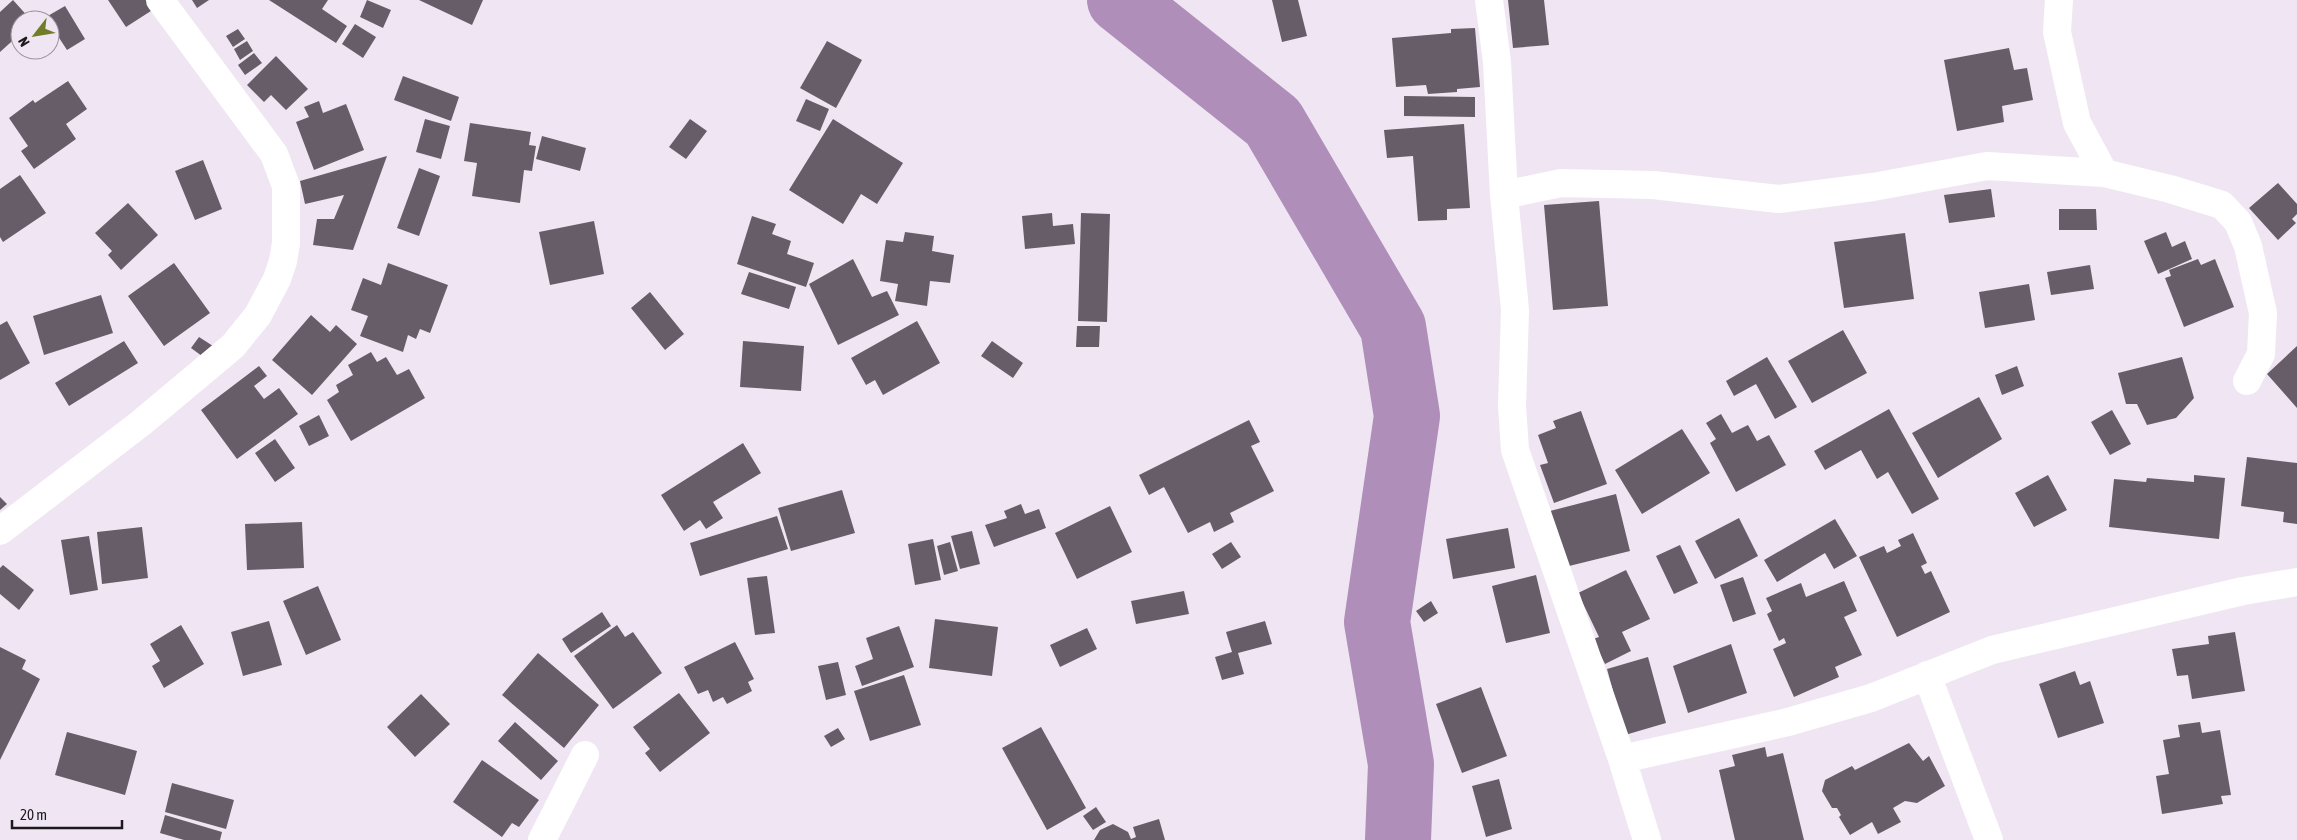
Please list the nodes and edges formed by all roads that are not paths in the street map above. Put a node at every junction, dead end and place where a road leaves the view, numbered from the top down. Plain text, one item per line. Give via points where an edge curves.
1 (160, 0) edge
2 (1489, 0) edge
3 (2059, 0) edge
4 (2104, 173) junction
5 (1504, 196) junction
6 (2247, 381) dead end
7 (0, 531) edge
8 (2297, 582) edge
9 (1927, 675) junction
10 (585, 755) dead end
11 (1622, 759) junction
12 (542, 840) edge
13 (1647, 840) edge
14 (1989, 840) edge

1 - 7 street via 274,154 286,186 283,261 258,316 233,346 141,423
2 - 5 street via 1497,62
3 - 4 street via 2057,32 2077,124
4 - 5 street via 1987,166 1874,187 1779,199 1654,185 1560,184
4 - 6 street via 2222,206 2238,222 2248,246 2263,313 2261,354
5 - 11 street via 1515,310 1512,406 1515,450
8 - 9 street via 2243,591 1992,650
9 - 11 street via 1871,698 1788,722
9 - 14 street
10 - 12 street
11 - 13 street

